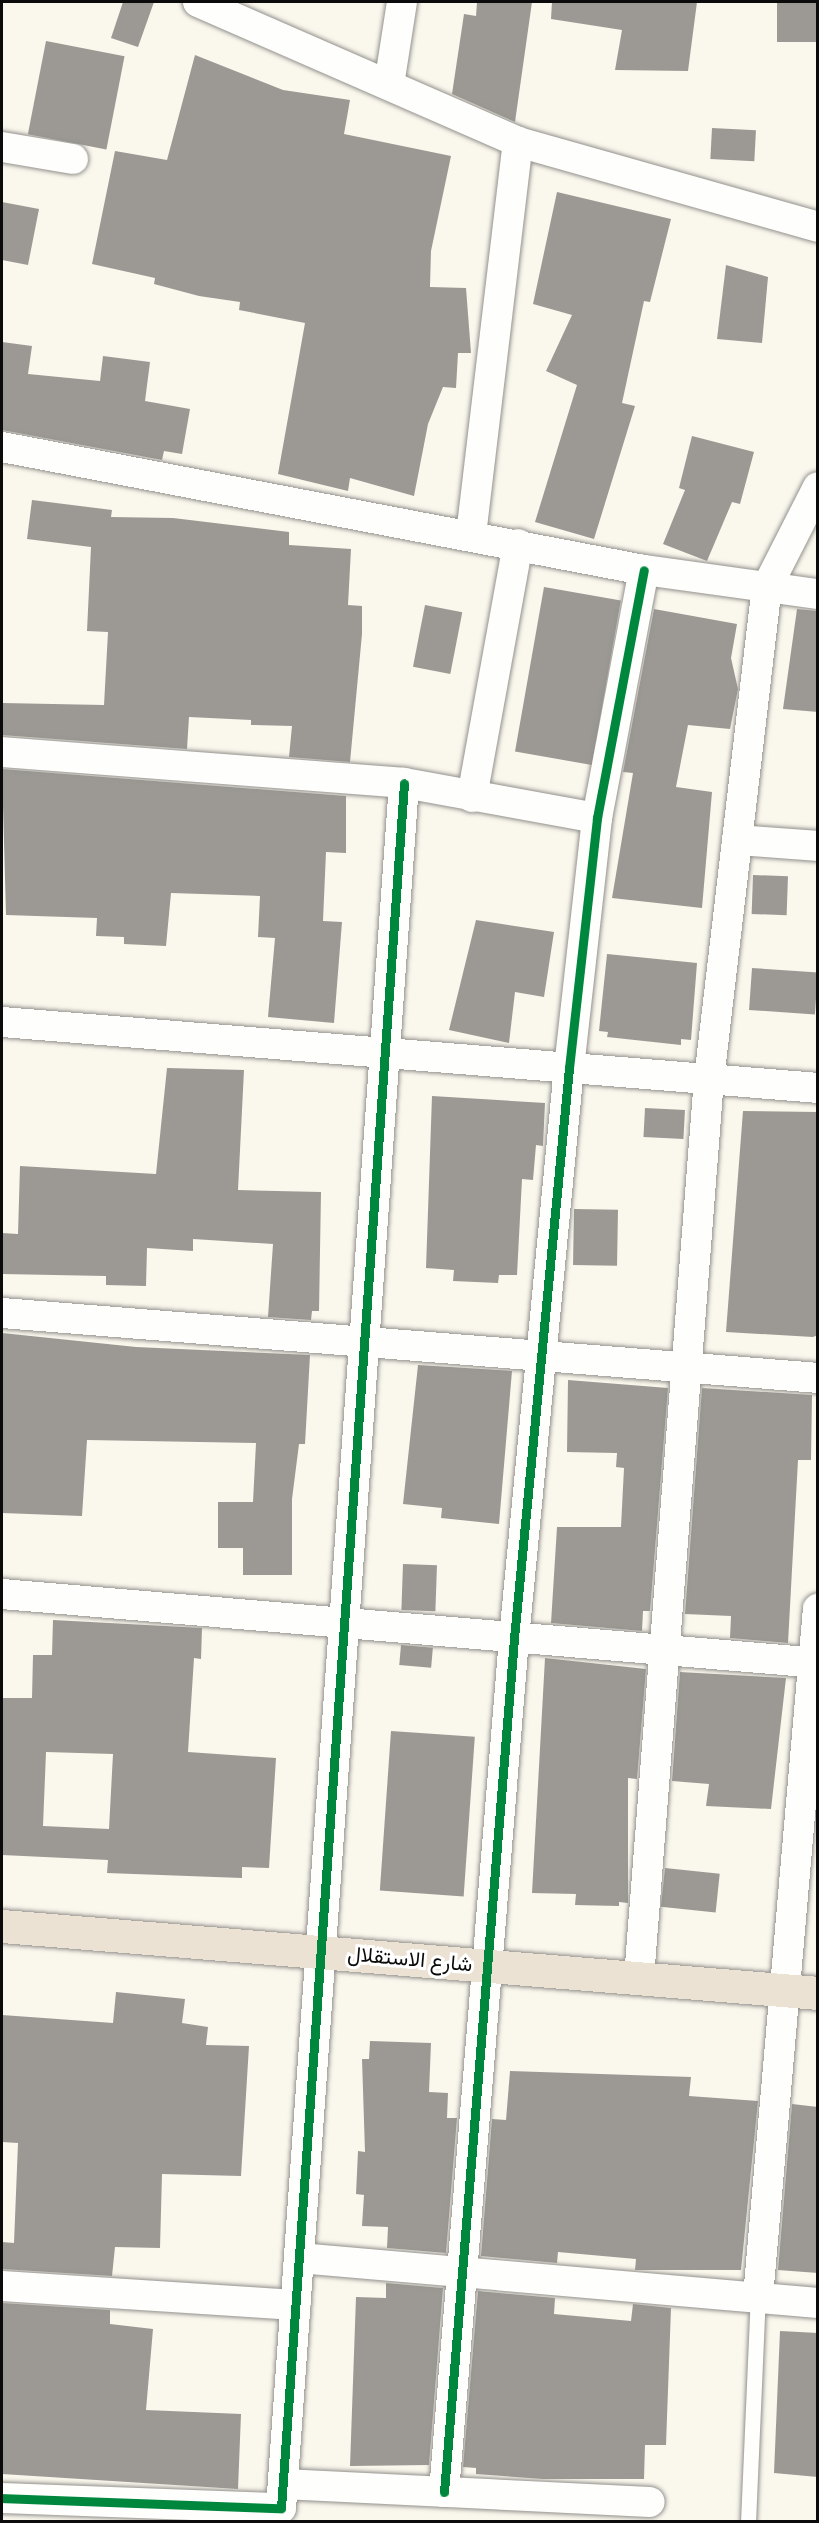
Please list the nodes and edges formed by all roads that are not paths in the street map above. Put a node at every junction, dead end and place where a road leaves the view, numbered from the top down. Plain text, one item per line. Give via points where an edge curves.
1 (198, 2) edge
2 (402, 2) edge
3 (389, 85) junction
4 (518, 142) junction
5 (2, 147) edge
6 (73, 159) dead end
7 (818, 227) edge
8 (2, 447) edge
9 (818, 487) edge
10 (471, 535) junction
11 (518, 544) junction
12 (644, 570) junction
13 (767, 586) junction
14 (818, 594) edge
15 (2, 752) edge
16 (404, 783) junction
17 (472, 797) junction
18 (597, 818) junction
19 (737, 840) junction
20 (818, 846) edge
21 (2, 1023) edge
22 (385, 1053) junction
23 (569, 1068) junction
24 (709, 1079) junction
25 (818, 1088) edge
26 (2, 1313) edge
27 (365, 1342) junction
28 (539, 1356) junction
29 (688, 1368) junction
30 (818, 1378) edge
31 (2, 1594) edge
32 (818, 1609) edge
33 (344, 1623) junction
34 (514, 1638) junction
35 (666, 1650) junction
36 (815, 1663) edge
37 (2, 1926) edge
38 (320, 1952) junction
39 (486, 1965) junction
40 (639, 1978) junction
41 (784, 1990) junction
42 (818, 1993) edge
43 (298, 2258) junction
44 (462, 2273) junction
45 (2, 2286) edge
46 (758, 2297) junction
47 (818, 2303) edge
48 (296, 2305) junction
49 (283, 2484) junction
50 (444, 2492) junction
51 (2, 2498) edge
52 (650, 2502) dead end
53 (748, 2522) edge

1 - 3 street
2 - 3 street
3 - 4 street
4 - 7 street
4 - 10 street
5 - 6 street
8 - 10 street
9 - 13 street
10 - 11 street
11 - 12 street
11 - 17 street
12 - 13 street
12 - 18 street
13 - 14 street
13 - 19 street
15 - 16 street
16 - 17 street
16 - 22 street
17 - 18 street
18 - 23 street
19 - 20 street
19 - 24 street
21 - 22 street
22 - 23 street
22 - 27 street
23 - 24 street
23 - 28 street
24 - 25 street
24 - 29 street
26 - 27 street
27 - 28 street
27 - 33 street
28 - 29 street
28 - 34 street
29 - 30 street
29 - 35 street
31 - 33 street
32 - 36 street
33 - 34 street
33 - 38 street
34 - 35 street
34 - 39 street
35 - 36 street
35 - 40 street
36 - 41 street
37 - 38 highway, شارع الاستقلال
38 - 39 highway, شارع الاستقلال
38 - 43 street
39 - 40 highway, شارع الاستقلال
39 - 44 street
40 - 41 highway, شارع الاستقلال
41 - 42 highway, شارع الاستقلال
41 - 46 street
43 - 44 street
43 - 48 street
44 - 46 street
44 - 50 street
45 - 48 street
46 - 47 street
46 - 53 lane
48 - 49 street
49 - 50 street
49 - 51 street via 281,2508
50 - 52 street

